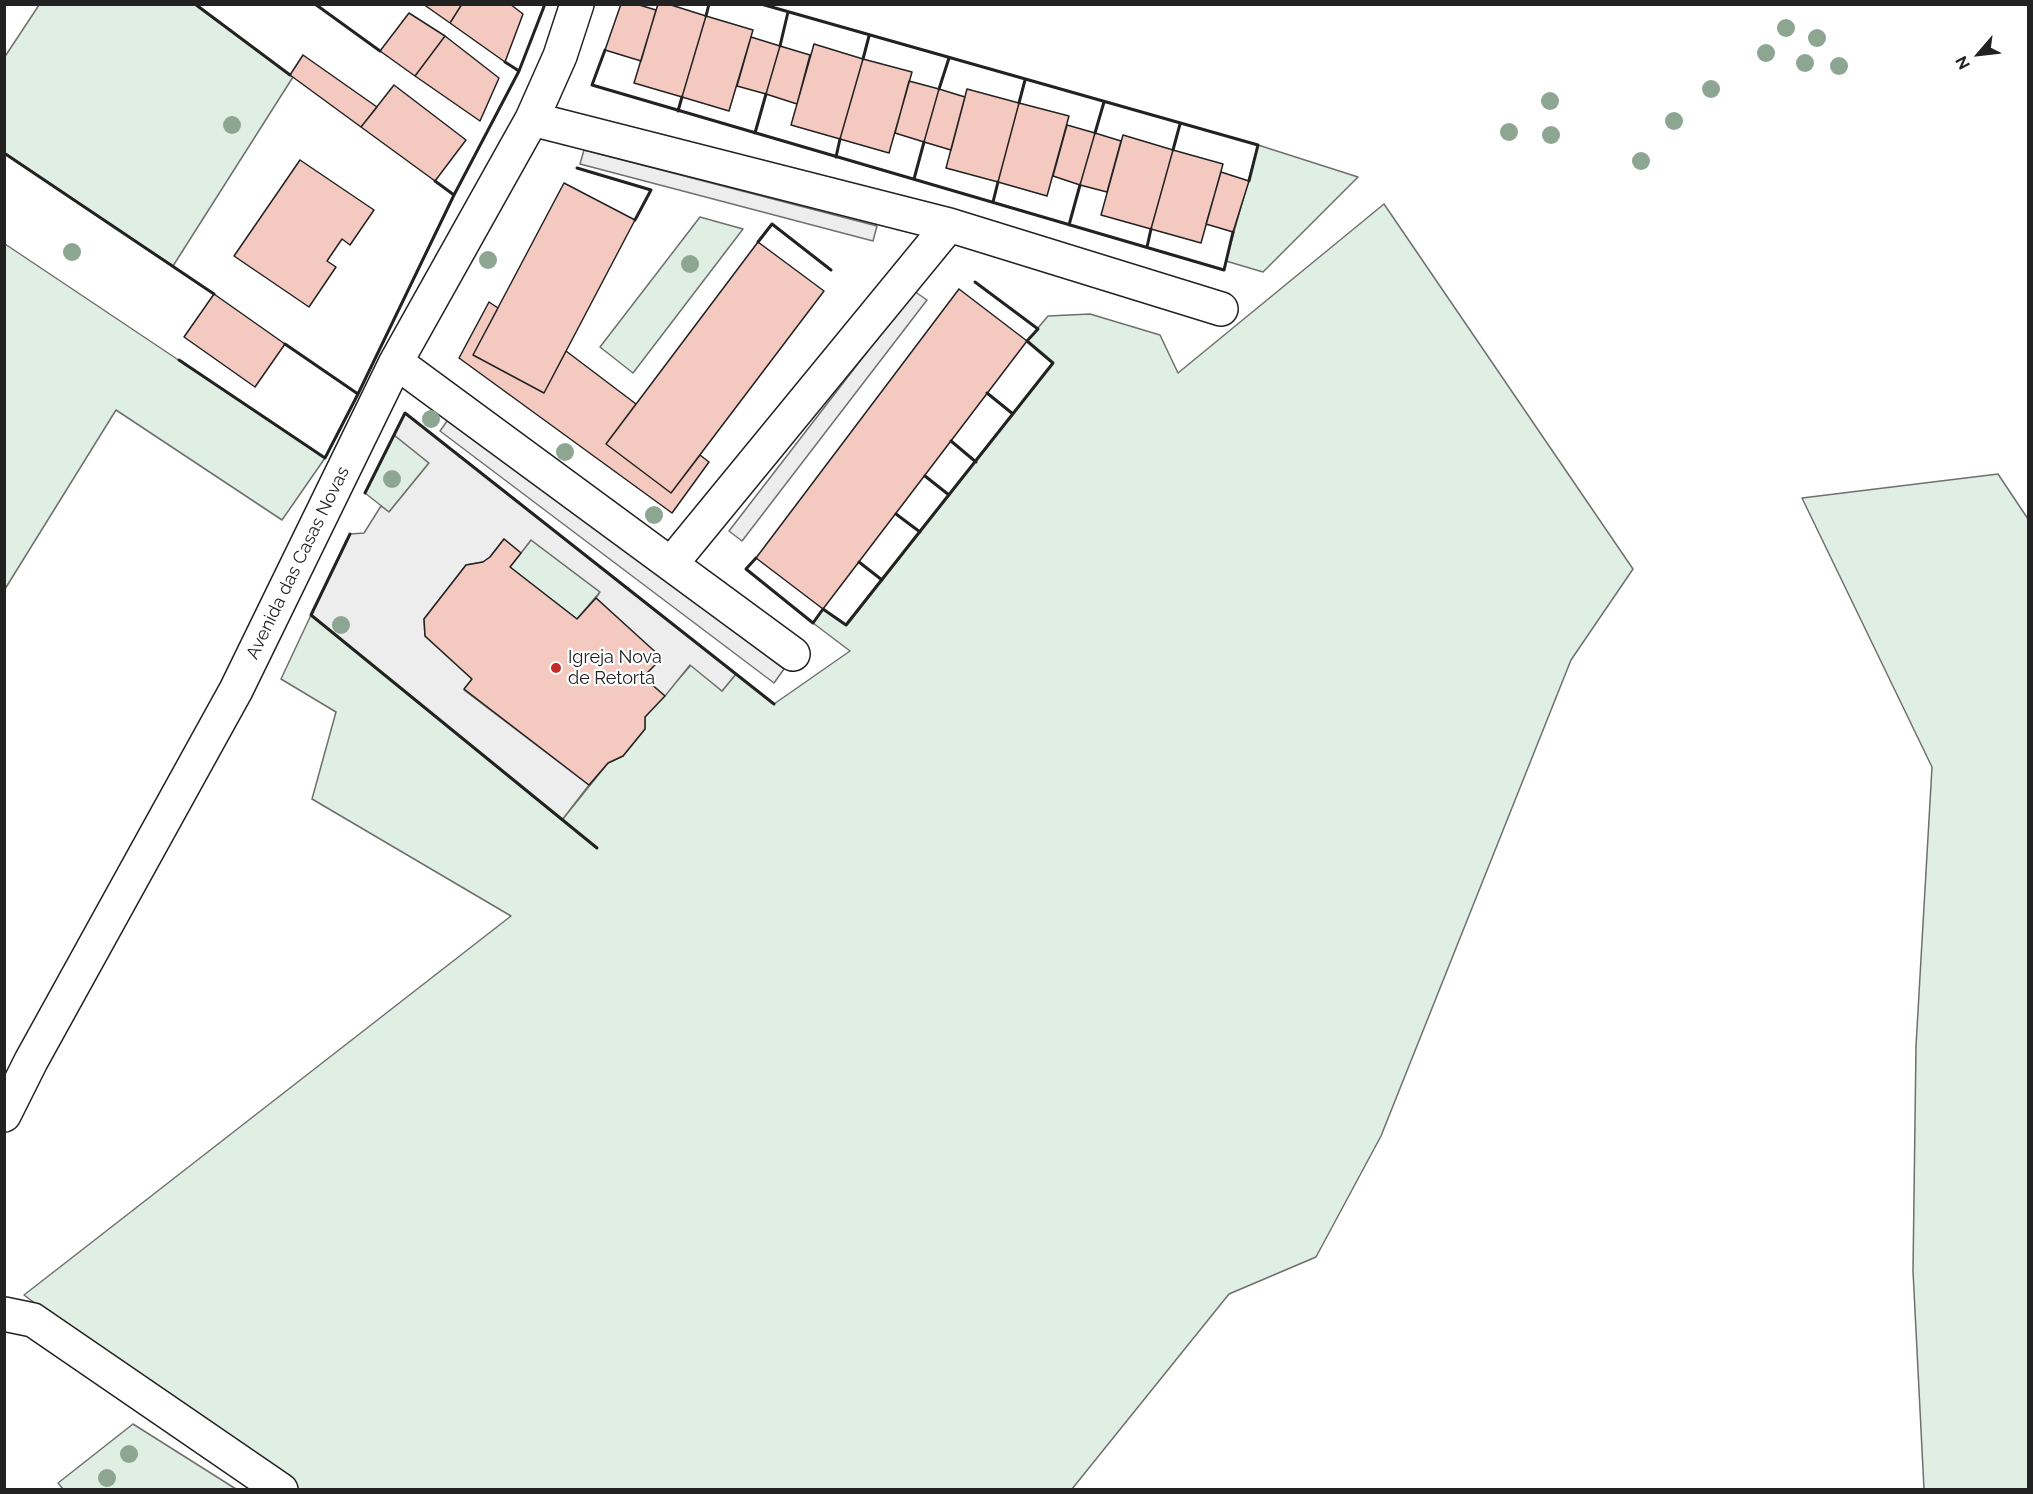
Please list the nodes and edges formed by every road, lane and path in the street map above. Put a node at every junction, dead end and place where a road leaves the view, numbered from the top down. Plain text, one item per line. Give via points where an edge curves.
1 (577, 4) edge
2 (532, 118) junction
3 (949, 225) junction
4 (1221, 309) dead end
5 (396, 362) junction
6 (671, 564) junction
7 (794, 654) dead end
8 (4, 1116) edge
9 (4, 1314) edge
10 (281, 1490) edge

1 - 2 street, Avenida das Casas Novas via 560,56
2 - 3 street
2 - 5 street, Avenida das Casas Novas
3 - 4 street
3 - 6 street
5 - 6 street
5 - 8 street, Avenida das Casas Novas via 236,690
6 - 7 street
9 - 10 street via 33,1320

